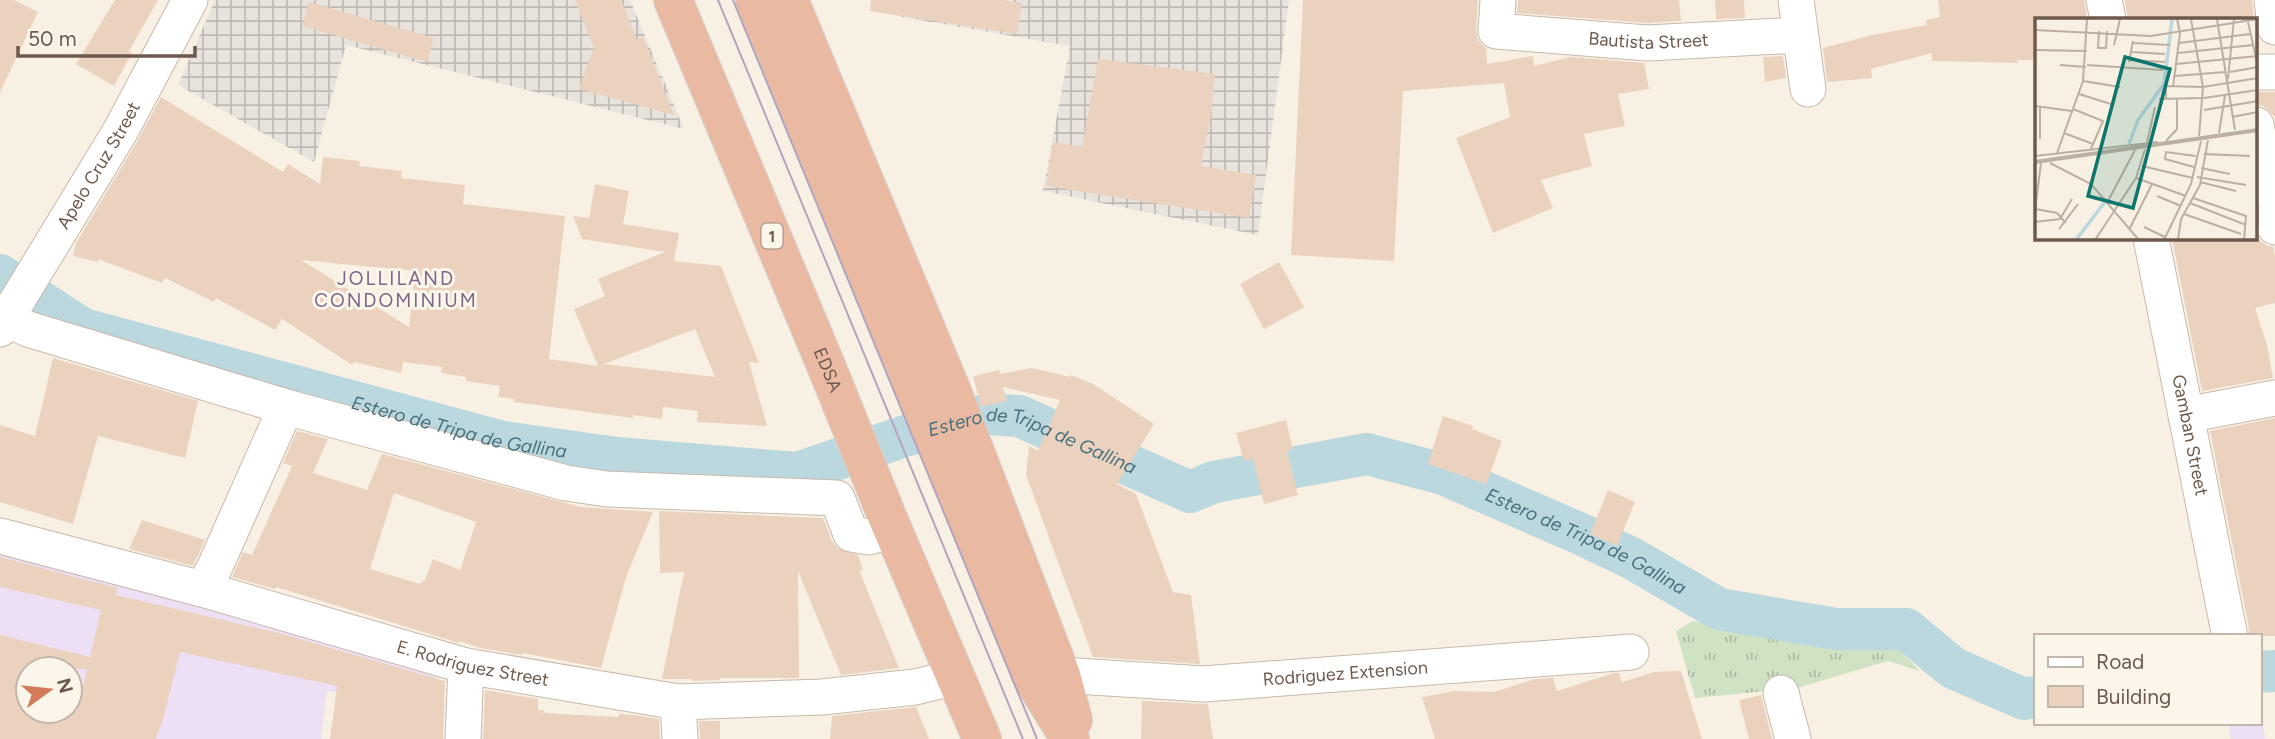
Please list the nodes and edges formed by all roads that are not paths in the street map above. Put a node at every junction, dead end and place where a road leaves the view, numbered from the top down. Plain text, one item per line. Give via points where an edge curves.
1 (190, 0) edge
2 (673, 0) edge
3 (755, 0) edge
4 (789, 0) edge
5 (1796, 0) edge
6 (2104, 0) edge
7 (2272, 0) edge
8 (1497, 15) edge
9 (2108, 18) edge
10 (2275, 27) edge
11 (1800, 35) junction
12 (1808, 89) dead end
13 (2258, 136) edge
14 (2275, 227) edge
15 (2151, 240) edge
16 (8, 317) edge
17 (2275, 398) edge
18 (286, 407) junction
19 (2186, 415) junction
20 (970, 484) junction
21 (890, 523) junction
22 (0, 536) edge
23 (202, 589) junction
24 (2229, 632) dead end
25 (1631, 652) dead end
26 (466, 666) junction
27 (1061, 675) junction
28 (956, 677) junction
29 (1781, 693) dead end
30 (678, 702) junction
31 (463, 739) edge
32 (680, 739) edge
33 (982, 739) edge
34 (1070, 739) edge
35 (1078, 739) edge
36 (1793, 739) edge

1 - 16 street, Apelo Cruz Street via 121,130
2 - 21 highway, EDSA / 1
3 - 20 highway
4 - 20 highway via 951,389
5 - 11 street
6 - 9 street
7 - 10 street
8 - 11 street, Bautista Street via 1647,43
11 - 12 street
13 - 14 street
15 - 19 street, Gamban Street
16 - 18 street via 28,329
17 - 19 street
18 - 21 street via 566,483 607,489 837,498 851,534 869,537
18 - 23 street
19 - 24 street, Gamban Street
20 - 27 highway
20 - 34 highway via 1033,679
21 - 28 highway, EDSA / 1
22 - 23 street, E. Rodriguez Street
23 - 26 street, E. Rodriguez Street
25 - 27 street, Rodriguez Extension via 1203,684
26 - 30 street, E. Rodriguez Street
26 - 31 street
27 - 35 highway
28 - 30 street, E. Rodriguez Street via 915,687 822,697
28 - 33 highway, EDSA / 1
29 - 36 street
30 - 32 street

